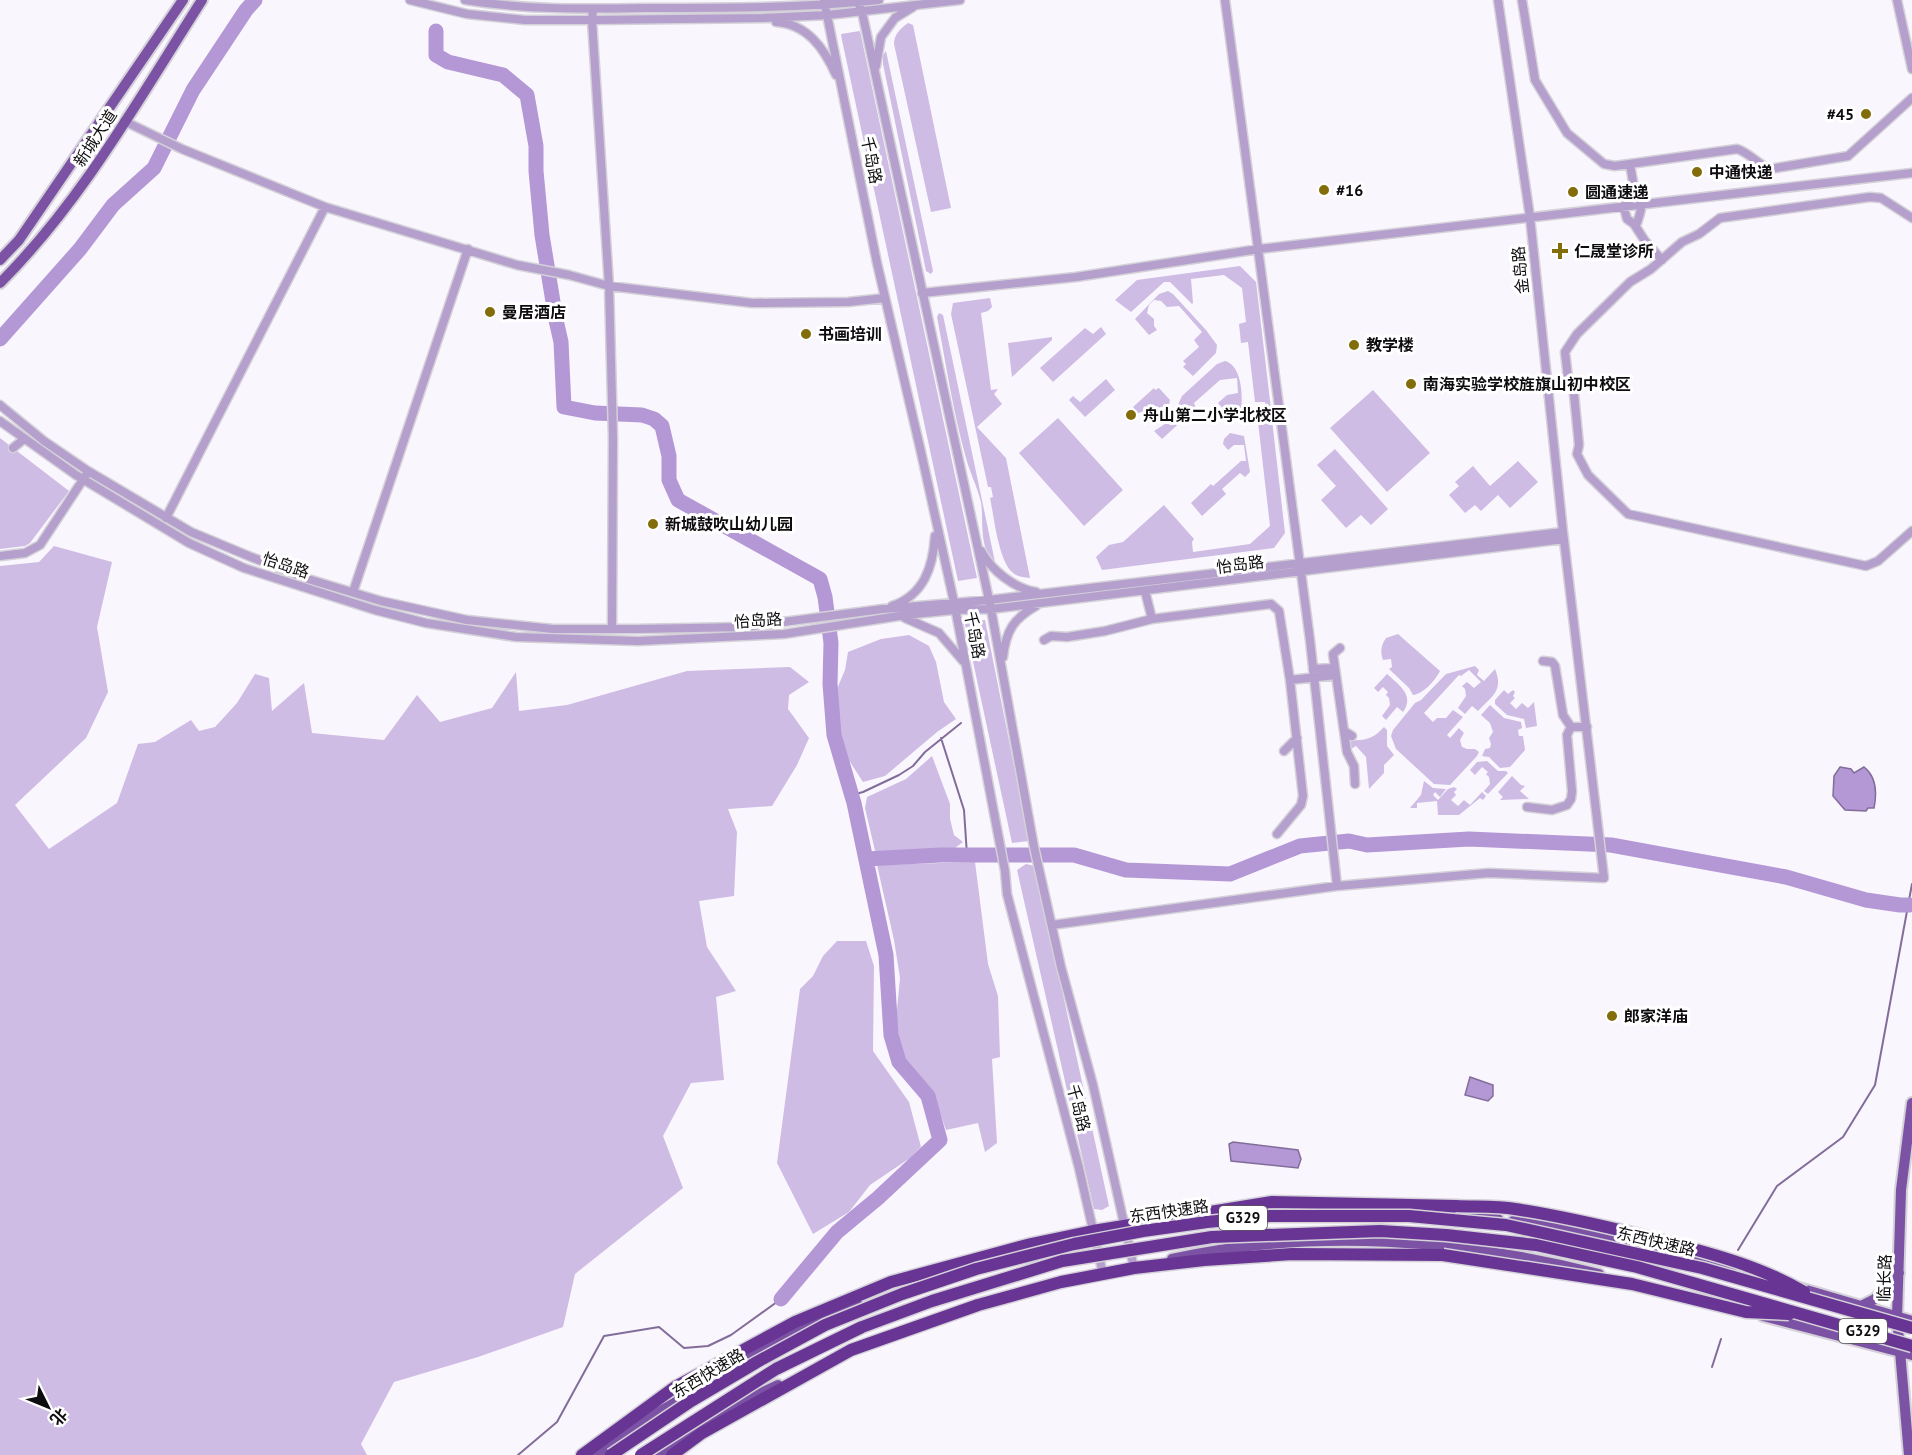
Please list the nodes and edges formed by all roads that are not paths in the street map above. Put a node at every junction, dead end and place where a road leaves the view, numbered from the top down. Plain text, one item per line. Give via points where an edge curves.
1 (183, 0) edge
2 (202, 0) edge
3 (410, 0) edge
4 (465, 0) edge
5 (775, 0) edge
6 (879, 0) edge
7 (960, 0) edge
8 (1225, 0) edge
9 (1498, 0) edge
10 (1522, 0) edge
11 (1897, 0) edge
12 (857, 1) edge
13 (825, 2) edge
14 (760, 6) junction
15 (914, 6) junction
16 (593, 9) junction
17 (862, 12) junction
18 (828, 15) junction
19 (734, 18) junction
20 (592, 20) junction
21 (1912, 69) edge
22 (876, 75) junction
23 (843, 90) junction
24 (1912, 98) edge
25 (124, 120) junction
26 (1630, 164) junction
27 (1912, 174) edge
28 (1634, 189) junction
29 (1641, 206) junction
30 (325, 207) junction
31 (1624, 208) junction
32 (1530, 217) junction
33 (1912, 218) edge
34 (1634, 224) junction
35 (468, 249) junction
36 (1260, 249) junction
37 (0, 260) edge
38 (1662, 260) junction
39 (0, 283) edge
40 (609, 286) junction
41 (922, 293) junction
42 (885, 298) junction
43 (0, 405) edge
44 (0, 421) edge
45 (24, 440) junction
46 (13, 448) dead end
47 (88, 471) junction
48 (83, 480) junction
49 (166, 518) junction
50 (936, 526) junction
51 (1912, 531) edge
52 (1563, 535) junction
53 (977, 544) junction
54 (0, 556) edge
55 (1300, 568) junction
56 (1145, 591) junction
57 (353, 592) junction
58 (1043, 593) junction
59 (989, 600) junction
60 (1042, 603) junction
61 (954, 606) junction
62 (883, 609) junction
63 (991, 609) junction
64 (899, 616) junction
65 (1152, 619) junction
66 (612, 629) junction
67 (1044, 640) dead end
68 (1340, 648) dead end
69 (1543, 661) dead end
70 (964, 662) junction
71 (1002, 670) junction
72 (1335, 671) junction
73 (1313, 674) junction
74 (1290, 680) junction
75 (1571, 727) junction
76 (1587, 727) junction
77 (1344, 731) junction
78 (1352, 735) dead end
79 (1297, 738) junction
80 (1284, 752) dead end
81 (1355, 784) dead end
82 (1527, 807) dead end
83 (1277, 834) dead end
84 (1337, 886) junction
85 (1052, 925) junction
86 (1912, 1102) edge
87 (1124, 1225) junction
88 (1093, 1231) junction
89 (1134, 1268) junction
90 (1899, 1273) junction
91 (1104, 1274) junction
92 (1820, 1302) junction
93 (1861, 1306) junction
94 (1814, 1316) junction
95 (1897, 1317) junction
96 (1912, 1321) edge
97 (1912, 1328) edge
98 (851, 1350) junction
99 (1908, 1351) edge
100 (621, 1436) junction
101 (582, 1455) edge
102 (597, 1455) edge
103 (611, 1455) edge
104 (639, 1455) edge
105 (657, 1455) edge
106 (672, 1455) edge
107 (1909, 1455) edge

1 - 37 main road, 新城大道 via 19,240
2 - 25 main road, 新城大道
3 - 20 street via 467,14 525,20
4 - 16 street
5 - 14 street
6 - 12 street
7 - 15 street
8 - 36 street
9 - 32 street, 金岛路
10 - 26 street via 1535,80 1567,133 1604,164
11 - 21 street
12 - 13 street
12 - 17 street, 千岛路
13 - 14 street
13 - 18 street, 千岛路
14 - 16 street
15 - 17 street
15 - 22 street via 896,18 881,37
16 - 20 street
17 - 18 street
17 - 22 street, 千岛路
18 - 19 street
18 - 23 street, 千岛路
19 - 20 street
19 - 23 street via 791,23 800,28 831,62
20 - 40 street
22 - 41 street, 千岛路
23 - 42 street, 千岛路
24 - 26 street via 1848,156 1770,169 1737,149
25 - 30 street via 182,149
25 - 39 main road, 新城大道 via 89,176
26 - 28 street
27 - 29 street
28 - 29 street via 1642,196
28 - 31 street
29 - 31 street
29 - 34 street
30 - 35 street
30 - 49 street
31 - 32 street
31 - 34 street via 1627,219
32 - 36 street
32 - 52 street, 金岛路
33 - 38 street via 1881,198 1870,197 1728,215 1682,242
34 - 38 street
35 - 40 street via 517,265
35 - 57 street
36 - 41 street via 1076,277
36 - 55 street
38 - 51 street via 1630,282 1577,334 1565,352 1575,401 1577,454 1588,475 1619,507 1638,518 1866,566 1878,561
40 - 42 street via 752,303
40 - 66 street
41 - 53 street, 千岛路
42 - 50 street, 千岛路
43 - 47 street
44 - 45 street, 怡岛路
45 - 46 street
45 - 48 street, 怡岛路
47 - 48 street
47 - 49 street
48 - 54 street via 40,545 25,553
48 - 64 street, 怡岛路 via 189,543 244,568 426,623 516,637 580,640 784,634
49 - 57 street via 252,557
50 - 61 street, 千岛路
50 - 62 street via 932,562 925,581 918,591
52 - 55 street
52 - 76 street, 金岛路
53 - 58 street via 991,565 1009,580
53 - 59 street, 千岛路
55 - 56 street, 怡岛路
55 - 58 street
55 - 73 street
56 - 60 street, 怡岛路
56 - 65 street
57 - 66 street via 467,620 553,629
58 - 59 street
59 - 61 street
59 - 63 street, 千岛路
60 - 63 street, 怡岛路
60 - 71 street via 1013,624 1005,642
61 - 62 street
61 - 63 street, 怡岛路
61 - 64 street, 怡岛路
61 - 70 street, 千岛路
62 - 66 street via 745,627
63 - 71 street, 千岛路
64 - 70 street via 939,633
65 - 67 street
65 - 74 street via 1271,604 1279,611
68 - 72 street via 1333,654
69 - 75 street via 1555,666 1563,715
70 - 88 street, 千岛路 via 1007,894
71 - 85 street, 千岛路
72 - 73 street
72 - 77 street
73 - 74 street
73 - 84 street
74 - 79 street
75 - 76 street
75 - 82 street via 1567,735 1571,799 1567,805 1552,810
76 - 84 street, 金岛路 via 1604,878 1489,873
77 - 78 street
77 - 81 street
79 - 80 street
79 - 83 street via 1303,796 1301,805
84 - 85 street
85 - 87 street, 千岛路
86 - 90 main road, 临长路 via 1901,1190
87 - 88 highway
87 - 89 street, 千岛路
87 - 92 highway, bridge via 1272,1202 1513,1209 1613,1228 1702,1251 1789,1283
87 - 93 main road via 1267,1211 1463,1214 1581,1232 1725,1266
88 - 91 street, 千岛路
88 - 100 main road via 908,1286 809,1324
88 - 101 highway via 891,1282 795,1322 675,1387
89 - 91 highway
89 - 94 highway, bridge via 1292,1254 1443,1255 1632,1284 1746,1312
89 - 99 main road via 1216,1249 1323,1240 1447,1246 1558,1264
90 - 93 main road via 1886,1290
90 - 95 main road, 临长路
91 - 98 highway via 978,1305
92 - 97 highway, 东西快速路 / G329, bridge
92 - 103 highway, 东西快速路 / G329, bridge via 1702,1268 1506,1225 1397,1216 1270,1216 1207,1222 1074,1244 976,1269 902,1294 825,1325 757,1362
93 - 95 main road
94 - 99 highway, 东西快速路 / G329, bridge
94 - 104 highway, 东西快速路 / G329, bridge via 1637,1267 1536,1245 1380,1231 1212,1237 1062,1261 862,1327 776,1369
95 - 96 main road
95 - 99 main road, 临长路
98 - 105 main road via 727,1409
98 - 106 highway via 702,1433
99 - 107 main road, 临长路
100 - 102 main road
100 - 104 street

